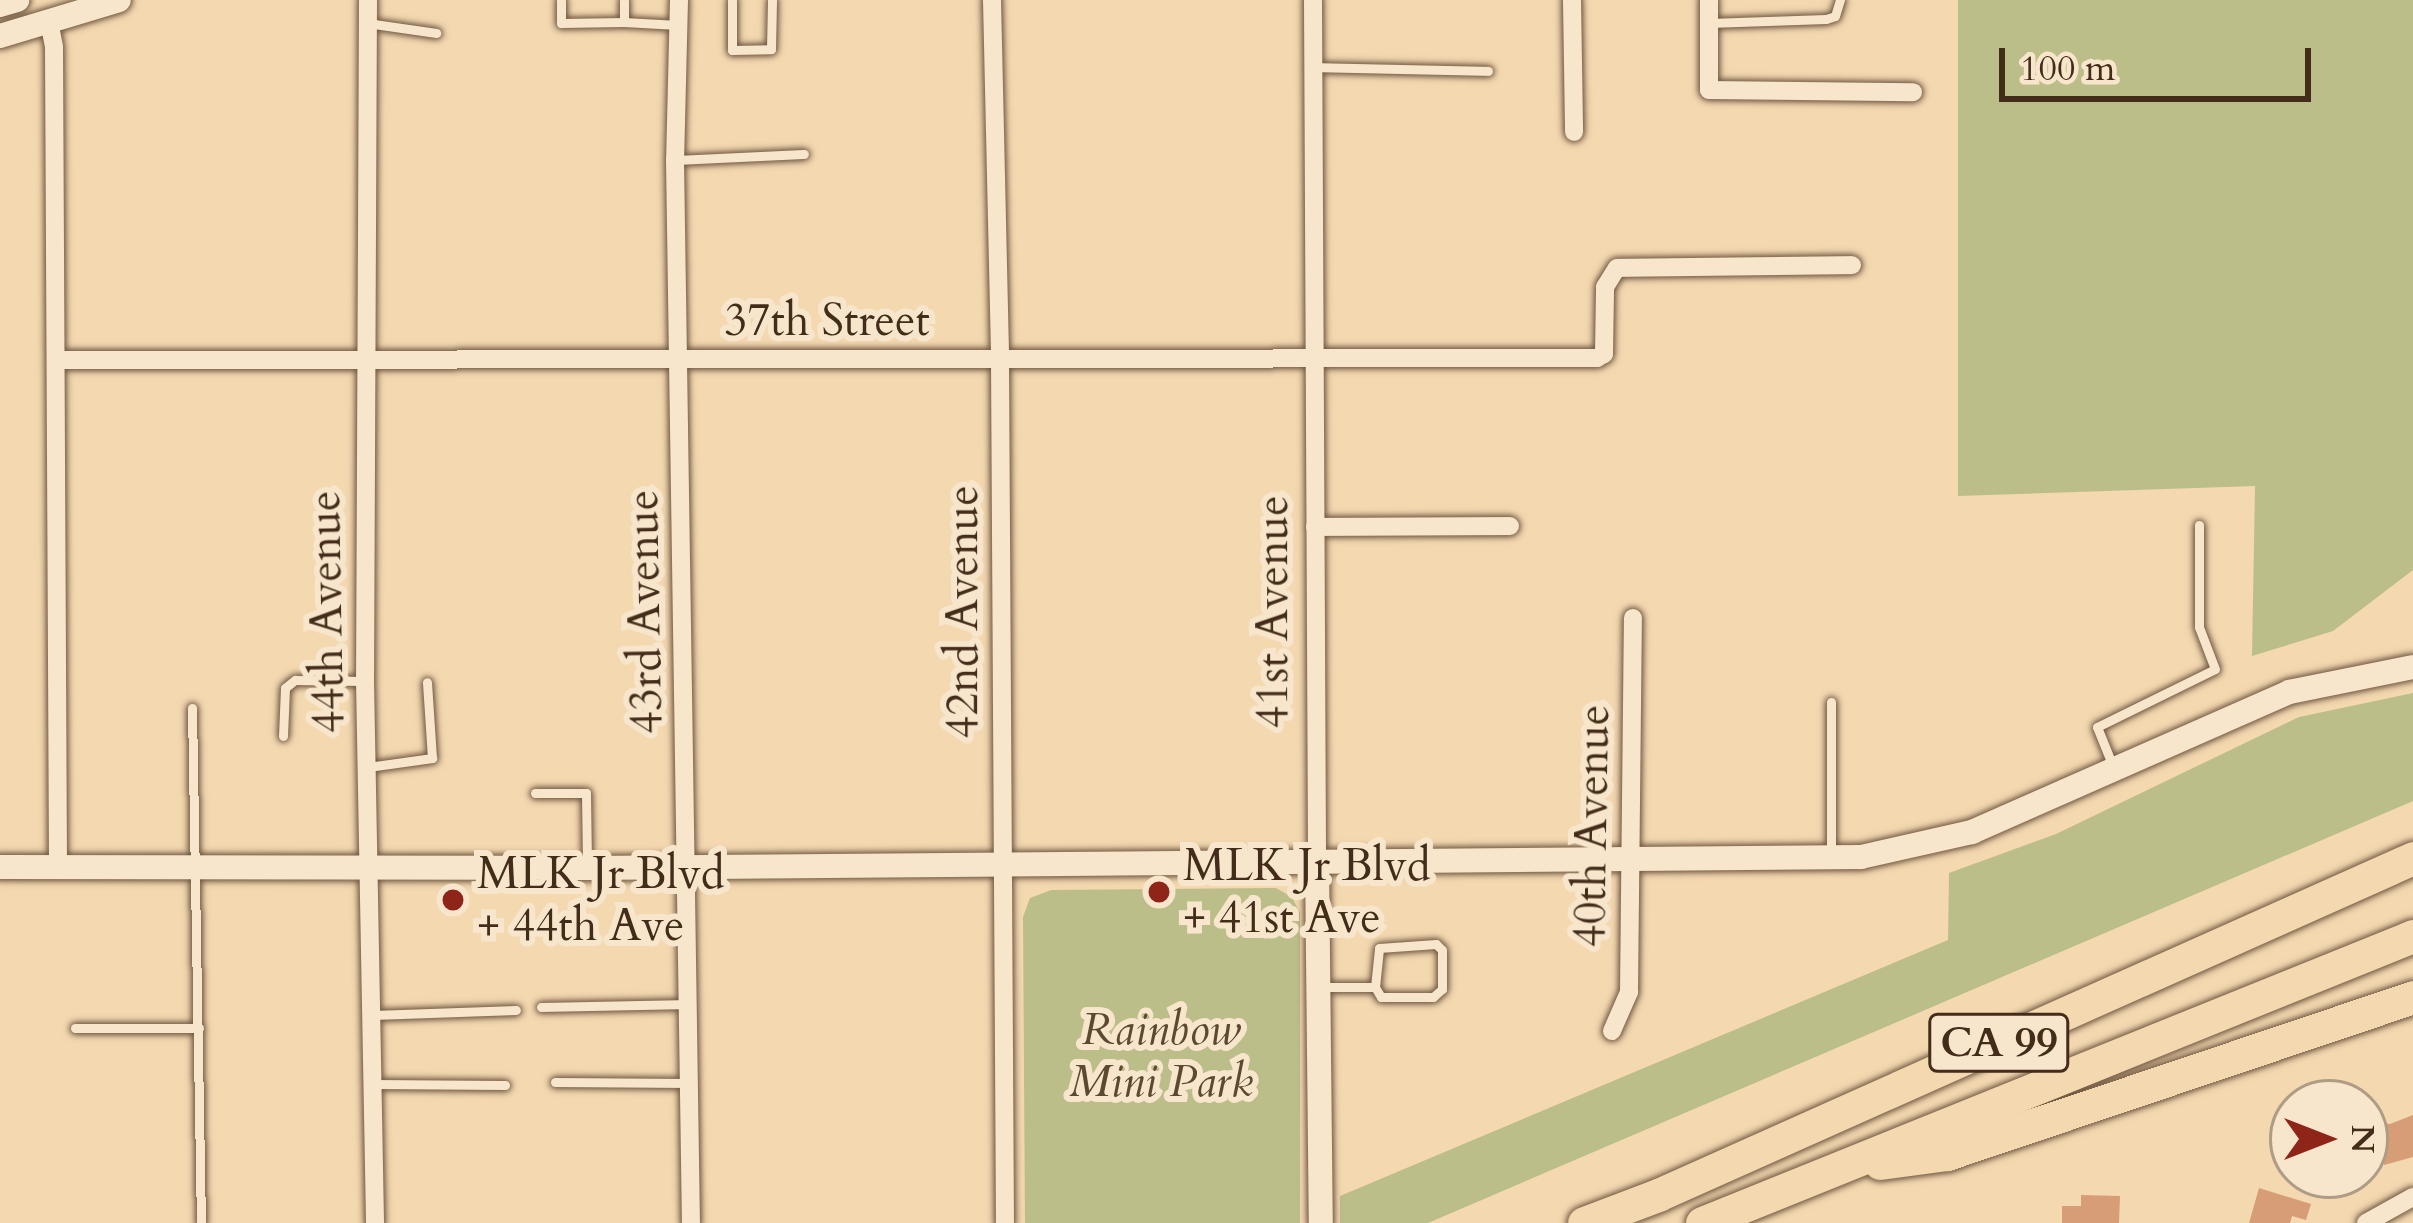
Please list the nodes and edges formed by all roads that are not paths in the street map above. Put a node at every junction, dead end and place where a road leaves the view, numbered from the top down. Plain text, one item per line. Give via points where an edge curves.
1 (17, 0) edge
2 (65, 0) edge
3 (119, 0) edge
4 (368, 0) edge
5 (561, 0) edge
6 (624, 0) edge
7 (679, 0) edge
8 (732, 0) edge
9 (772, 0) edge
10 (992, 0) edge
11 (1313, 0) edge
12 (1572, 0) edge
13 (1709, 0) edge
14 (1840, 0) edge
15 (0, 5) edge
16 (0, 21) edge
17 (49, 21) junction
18 (624, 22) junction
19 (367, 23) junction
20 (1709, 23) junction
21 (678, 25) junction
22 (436, 33) dead end
23 (0, 36) edge
24 (1314, 67) junction
25 (1488, 71) dead end
26 (1913, 92) dead end
27 (1574, 132) dead end
28 (805, 154) dead end
29 (675, 160) junction
30 (1852, 265) dead end
31 (1314, 357) junction
32 (57, 360) junction
33 (680, 360) junction
34 (1000, 360) junction
35 (364, 362) junction
36 (2199, 525) dead end
37 (1510, 526) dead end
38 (1315, 527) junction
39 (1633, 618) dead end
40 (2413, 667) edge
41 (365, 681) junction
42 (427, 682) dead end
43 (1831, 702) dead end
44 (192, 708) dead end
45 (284, 736) dead end
46 (368, 767) junction
47 (2114, 769) junction
48 (535, 793) dead end
49 (2413, 858) edge
50 (1630, 859) junction
51 (1832, 859) junction
52 (1317, 860) junction
53 (1003, 863) junction
54 (58, 866) junction
55 (194, 866) junction
56 (371, 866) junction
57 (0, 867) edge
58 (689, 867) junction
59 (587, 868) junction
60 (2413, 936) edge
61 (1319, 987) junction
62 (1375, 987) junction
63 (2413, 998) edge
64 (690, 1004) junction
65 (541, 1007) dead end
66 (516, 1010) dead end
67 (373, 1015) junction
68 (75, 1028) dead end
69 (199, 1028) junction
70 (1612, 1031) dead end
71 (554, 1082) dead end
72 (691, 1083) junction
73 (374, 1084) junction
74 (505, 1085) dead end
75 (1825, 1171) junction
76 (2413, 1197) edge
77 (201, 1223) edge
78 (375, 1223) edge
79 (691, 1223) edge
80 (1005, 1223) edge
81 (1321, 1223) edge
82 (1584, 1223) edge
83 (1702, 1223) edge
84 (2366, 1223) edge

1 - 15 street
2 - 16 street
3 - 17 street
4 - 19 street, 44th Avenue
5 - 18 lane via 561,23
6 - 18 lane
7 - 21 street, 43rd Avenue
8 - 9 lane via 732,50 772,49
10 - 34 street, 42nd Avenue
11 - 24 street, 41st Avenue
12 - 27 street
13 - 20 street
14 - 20 lane via 1826,20
17 - 23 street
17 - 32 street
18 - 21 lane
19 - 22 lane
19 - 35 street, 44th Avenue
20 - 26 street via 1709,90
21 - 29 street, 43rd Avenue
24 - 25 lane
24 - 31 street, 41st Avenue
28 - 29 lane
29 - 33 street, 43rd Avenue
30 - 31 street, 37th Street via 1617,268 1606,286 1604,354 1597,358
31 - 34 street, 37th Street
31 - 38 street, 41st Avenue
32 - 35 street, 37th Street
32 - 54 street
33 - 34 street, 37th Street
33 - 35 street, 37th Street
33 - 58 street, 43rd Avenue
34 - 53 street, 42nd Avenue
35 - 41 street, 44th Avenue
36 - 47 lane via 2199,627 2215,669 2097,727
37 - 38 street
38 - 52 street, 41st Avenue
39 - 50 street, 40th Avenue
40 - 47 street via 2289,692
41 - 45 lane via 295,680 285,688
41 - 46 street, 44th Avenue
42 - 46 lane via 432,758
43 - 51 lane
44 - 55 lane
46 - 56 street, 44th Avenue
47 - 51 street via 1972,832
48 - 59 lane via 586,793
49 - 82 highway, CA 99
50 - 51 street
50 - 52 street
50 - 70 street, 40th Avenue via 1629,992
52 - 53 street
52 - 61 street, 41st Avenue
53 - 58 street
53 - 80 street, 42nd Avenue
54 - 55 street
54 - 57 street
55 - 56 street
55 - 69 lane
56 - 59 street
56 - 67 street, 44th Avenue
58 - 59 street
58 - 64 street, 43rd Avenue
60 - 75 highway, CA 99
61 - 62 lane
61 - 81 street, 41st Avenue
62 - 62 lane via 1379,948 1442,950 1442,989 1433,997 1381,997
63 - 75 highway via 1947,1154
64 - 65 lane
64 - 72 street, 43rd Avenue
66 - 67 lane
67 - 73 street, 44th Avenue
68 - 69 lane
69 - 77 lane
71 - 72 lane
72 - 79 street, 43rd Avenue
73 - 74 lane
73 - 78 street, 44th Avenue
75 - 83 highway, CA 99
76 - 84 street

